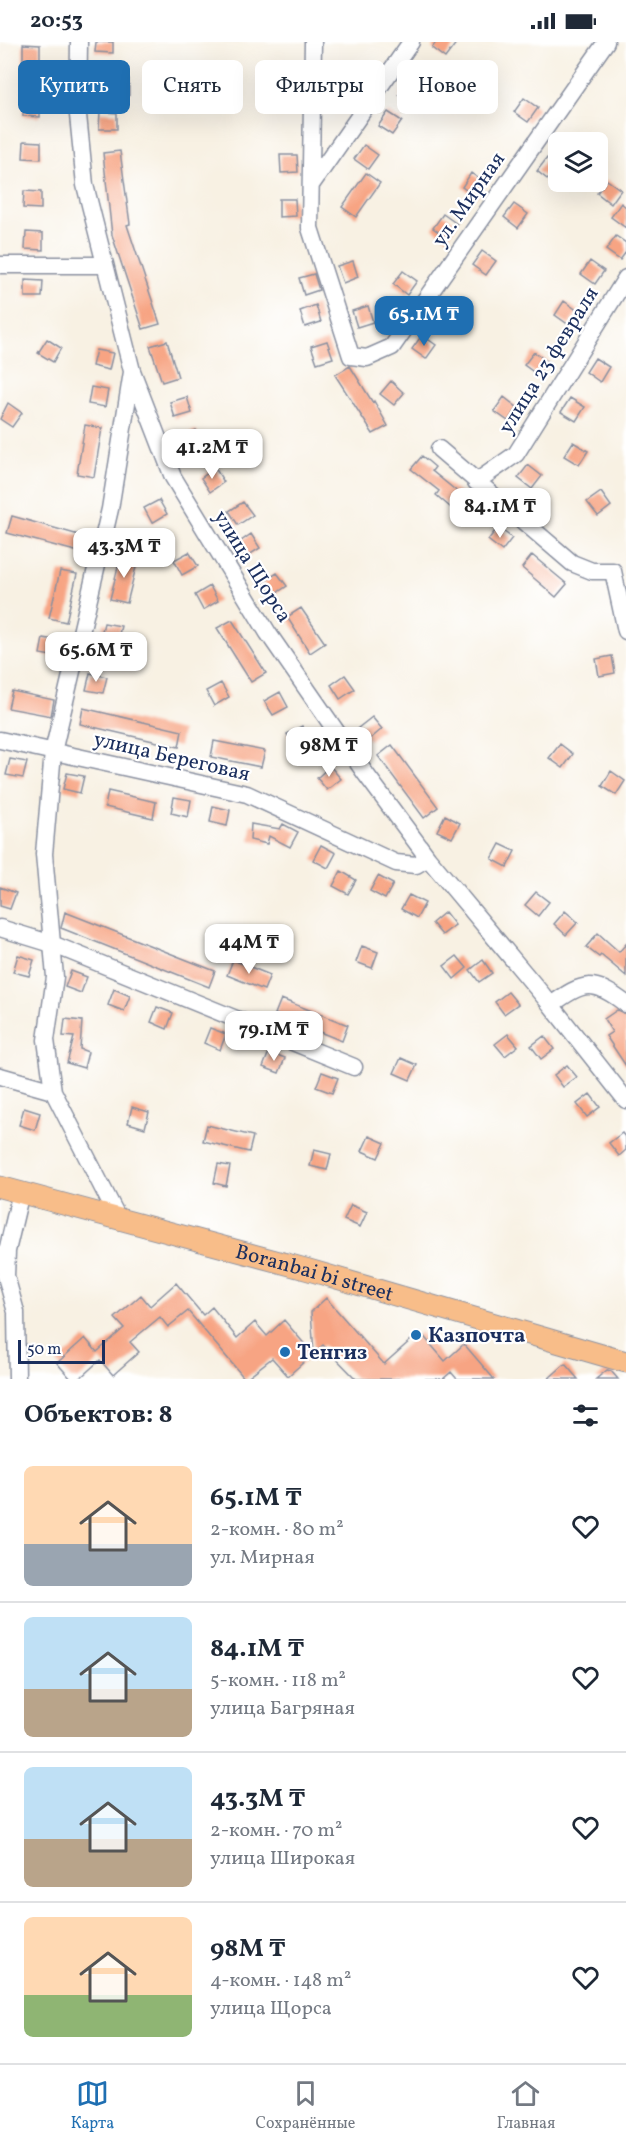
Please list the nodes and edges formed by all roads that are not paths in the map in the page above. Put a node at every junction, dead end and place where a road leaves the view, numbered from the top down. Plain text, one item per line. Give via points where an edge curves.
1 (79, 42) edge
2 (312, 42) edge
3 (411, 42) edge
4 (606, 42) edge
5 (311, 185) junction
6 (0, 265) edge
7 (104, 265) junction
8 (626, 278) edge
9 (132, 371) junction
10 (439, 448) dead end
11 (476, 482) junction
12 (626, 631) edge
13 (0, 740) edge
14 (53, 753) junction
15 (428, 858) junction
16 (0, 928) edge
17 (52, 944) junction
18 (626, 1004) edge
19 (551, 1005) junction
20 (354, 1067) dead end
21 (0, 1076) edge
22 (53, 1091) junction
23 (626, 1100) edge
24 (0, 1187) edge
25 (21, 1192) junction
26 (118, 1218) junction
27 (626, 1362) edge
28 (17, 1379) edge

1 - 7 street, улица Щорса via 78,115 85,185
2 - 5 street
3 - 5 street
4 - 5 street, ул. Мирная via 392,347 367,358 351,356 310,228
6 - 7 street
7 - 9 street, улица Щорса
8 - 11 street, улица 23 февраля via 516,454
9 - 14 street via 110,509
9 - 15 street, улица Щорса via 173,477 194,514 268,633
10 - 11 street
11 - 12 street via 572,563 592,571 613,571
13 - 14 street, улица Береговая
14 - 15 street, улица Береговая via 248,794 396,863 416,865
14 - 17 street via 44,854
15 - 19 street, улица Щорса
16 - 17 street
17 - 20 street
17 - 22 street via 56,977 46,1040
18 - 19 street via 602,987 589,985 576,986
19 - 23 street, улица Щорса
21 - 22 street
22 - 26 street
24 - 25 main road, Boranbai bi street
25 - 26 main road, Boranbai bi street
25 - 28 street via 7,1251 6,1276 16,1312
26 - 27 main road, Boranbai bi street

